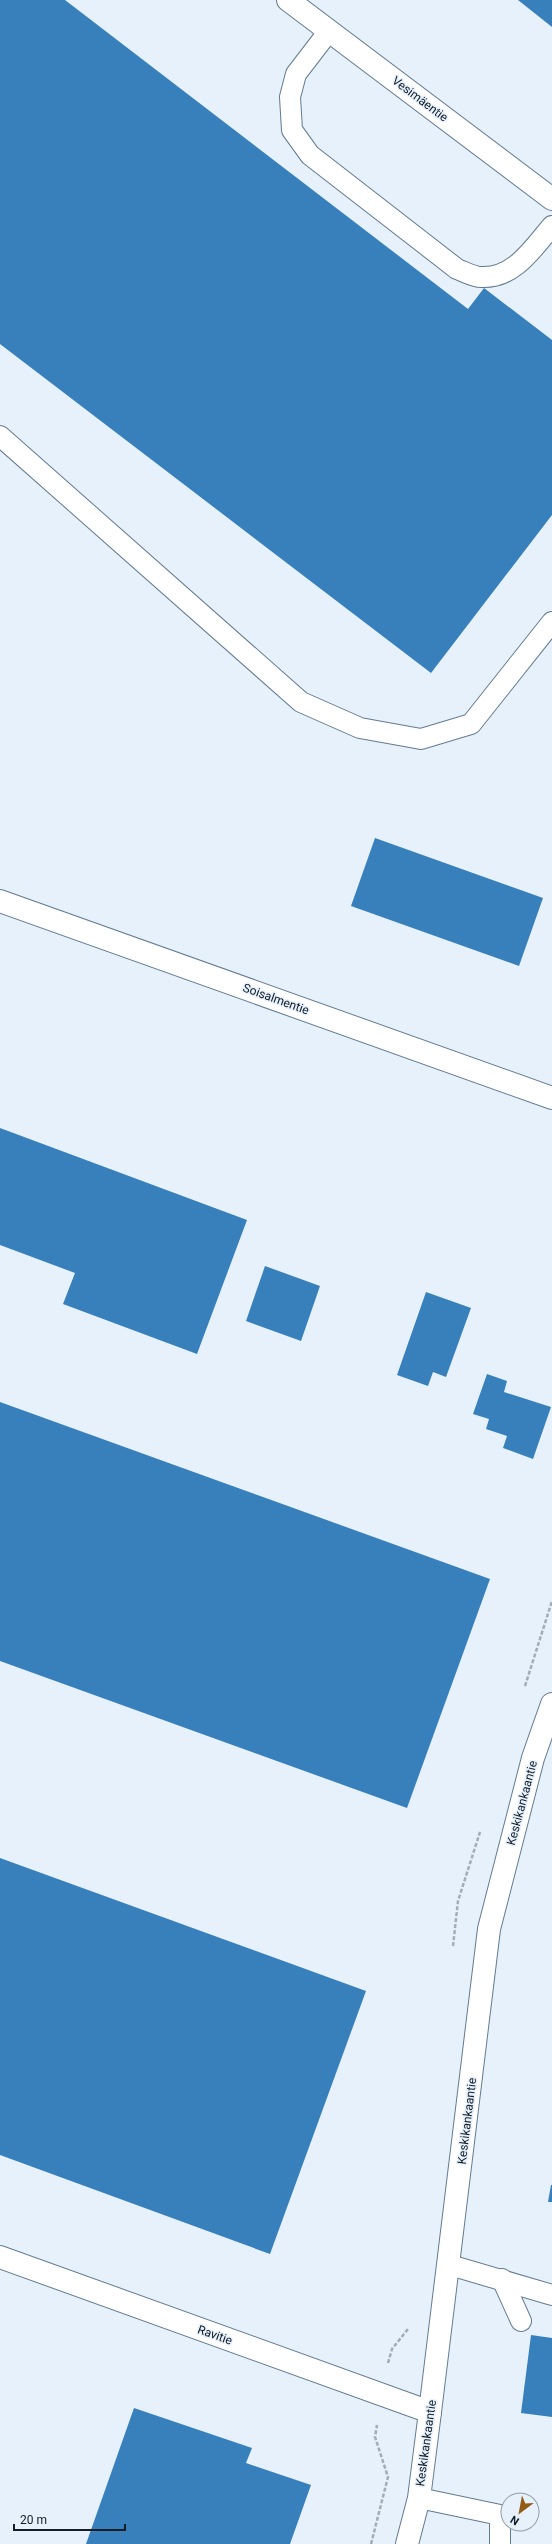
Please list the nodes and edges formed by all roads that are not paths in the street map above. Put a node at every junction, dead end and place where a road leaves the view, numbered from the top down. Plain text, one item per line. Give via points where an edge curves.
1 (288, 0) edge
2 (329, 31) junction
3 (552, 199) edge
4 (552, 226) edge
5 (0, 436) edge
6 (552, 622) edge
7 (0, 901) edge
8 (552, 1098) edge
9 (552, 1704) edge
10 (0, 2257) edge
11 (450, 2265) junction
12 (502, 2280) junction
13 (552, 2295) edge
14 (521, 2321) dead end
15 (430, 2412) junction
16 (419, 2498) junction
17 (407, 2544) edge
18 (500, 2544) edge

1 - 2 street, Vesimäentie
2 - 3 street, Vesimäentie
2 - 4 lane via 296,74 290,97 292,130 310,155 458,269 481,277 503,274 522,262
5 - 6 lane via 302,702 360,728 421,740 471,724
7 - 8 street, Soisalmentie
9 - 11 street, Keskikankaantie via 533,1758 489,1929
10 - 15 street, Ravitie
11 - 12 lane
11 - 15 street, Keskikankaantie
12 - 13 lane
12 - 14 lane
15 - 16 street, Keskikankaantie
16 - 17 street, Keskikankaantie
16 - 18 lane via 500,2515

